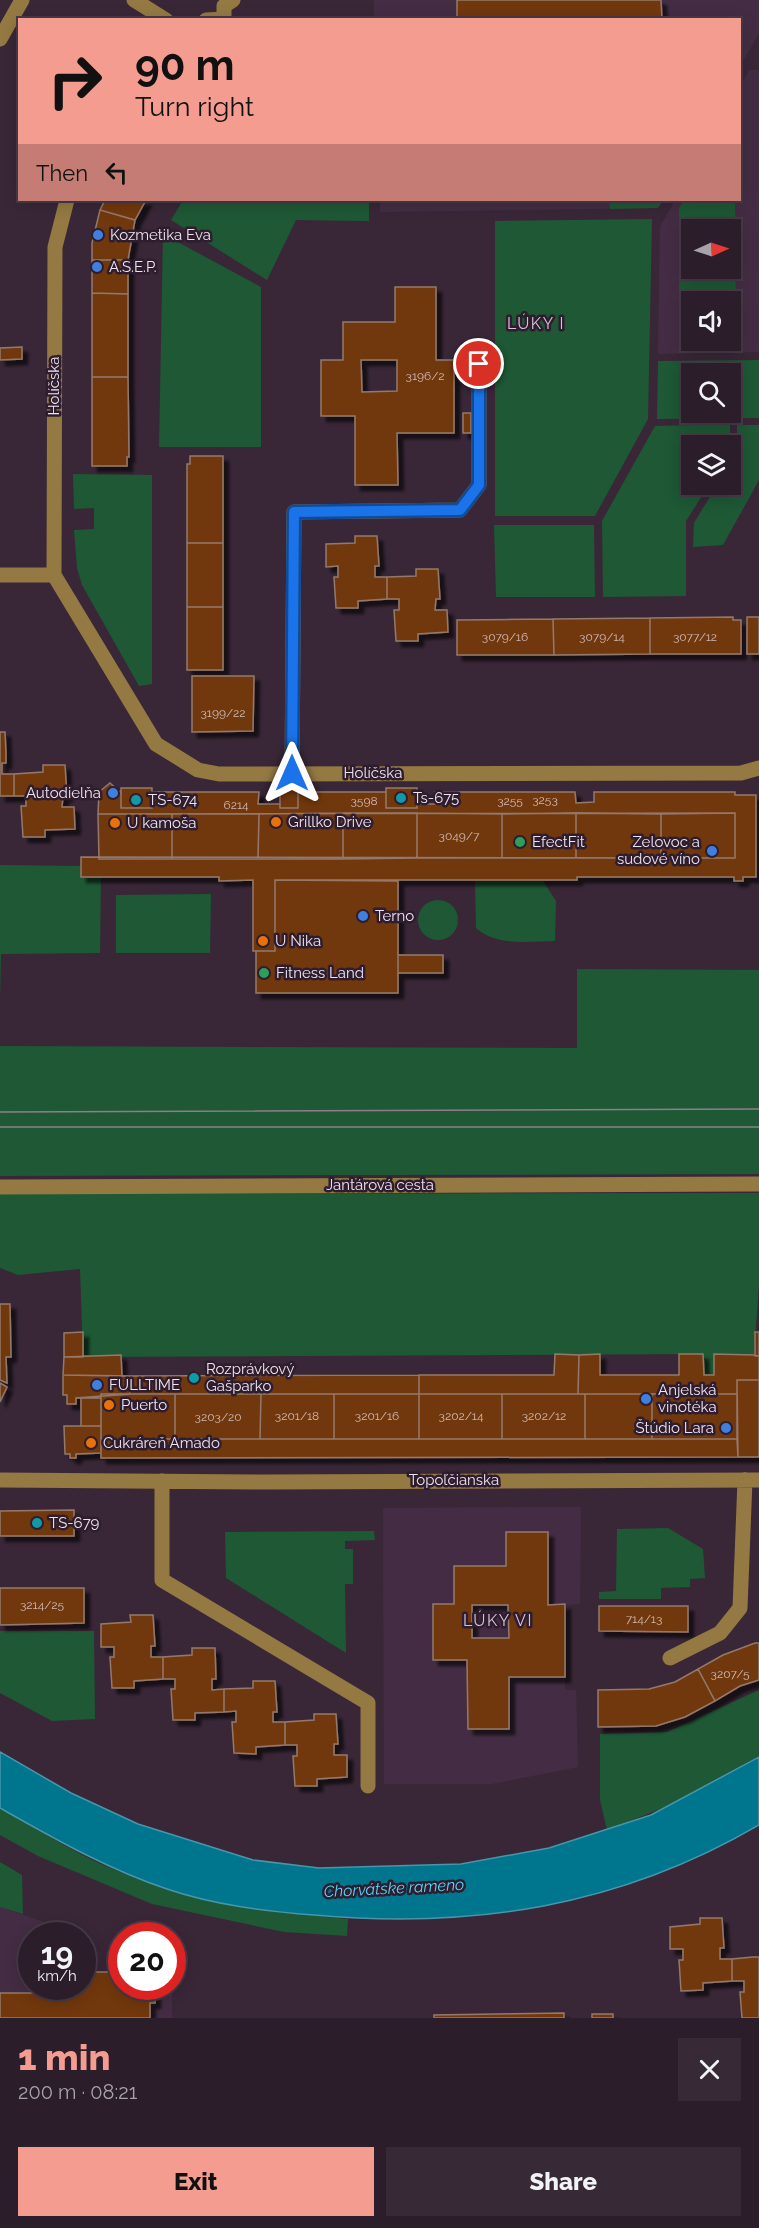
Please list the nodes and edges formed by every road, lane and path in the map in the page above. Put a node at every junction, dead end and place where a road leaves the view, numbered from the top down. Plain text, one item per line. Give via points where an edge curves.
1 (22, 0) edge
2 (134, 0) edge
3 (233, 0) edge
4 (163, 18) edge
5 (224, 18) edge
6 (0, 39) edge
7 (67, 201) edge
8 (479, 364) dead end
9 (54, 574) junction
10 (0, 575) edge
11 (759, 768) edge
12 (292, 773) junction
13 (759, 1184) edge
14 (0, 1186) edge
15 (0, 1480) edge
16 (752, 1480) edge
17 (162, 1481) junction
18 (670, 1658) dead end
19 (368, 1786) dead end

1 - 6 street
2 - 4 street
3 - 5 street via 224,6
7 - 9 street, Holíčska via 55,247
8 - 12 street via 479,485 460,510 294,512
9 - 10 street
9 - 12 street, Holíčska via 156,744 198,770 219,774
11 - 12 street, Holíčska via 741,773
13 - 14 street, Jantárová cesta
15 - 17 street, Topoľčianska
16 - 17 street, Topoľčianska
16 - 18 street, Topoľčianska via 740,1608 720,1633
17 - 19 street via 162,1581 368,1703

